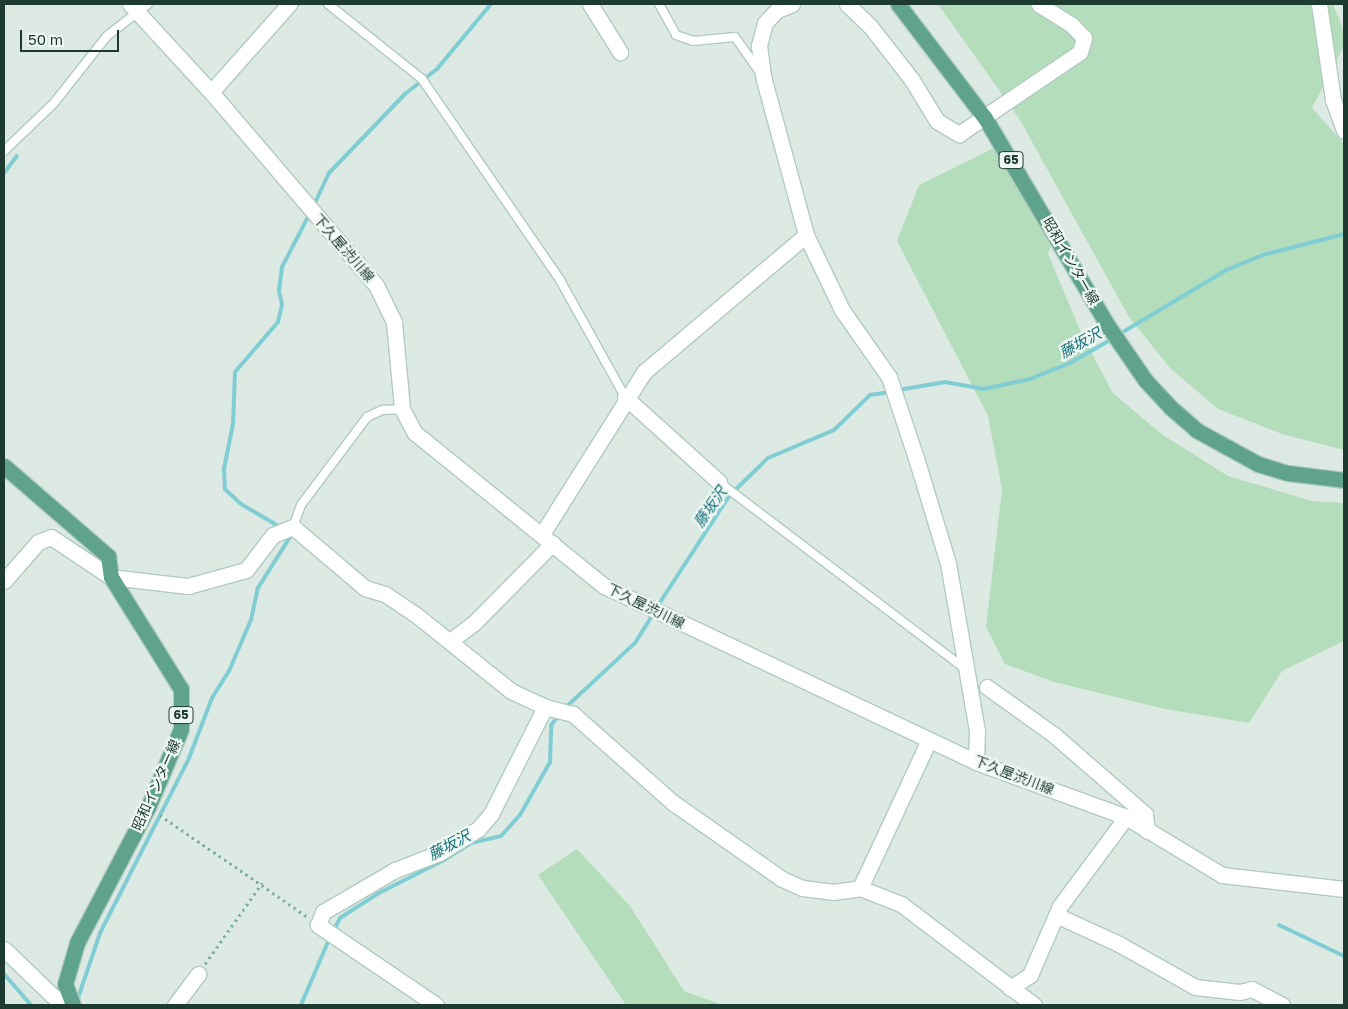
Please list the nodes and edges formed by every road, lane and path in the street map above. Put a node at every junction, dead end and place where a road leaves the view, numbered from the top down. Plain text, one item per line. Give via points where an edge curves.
1 (289, 4) edge
2 (328, 4) edge
3 (590, 4) edge
4 (659, 4) edge
5 (792, 4) edge
6 (847, 4) edge
7 (898, 4) edge
8 (1039, 4) edge
9 (1319, 4) edge
10 (139, 7) edge
11 (620, 52) dead end
12 (764, 80) junction
13 (211, 92) junction
14 (986, 118) junction
15 (1344, 131) edge
16 (4, 151) edge
17 (806, 235) junction
18 (626, 397) junction
19 (402, 409) junction
20 (4, 466) edge
21 (1339, 479) edge
22 (719, 482) joint
23 (294, 527) junction
24 (548, 538) junction
25 (111, 577) junction
26 (4, 581) edge
27 (450, 641) junction
28 (966, 670) junction
29 (987, 687) dead end
30 (545, 707) junction
31 (929, 740) junction
32 (976, 762) junction
33 (148, 807) junction
34 (4, 817) edge
35 (1126, 817) junction
36 (4, 824) edge
37 (1147, 832) junction
38 (262, 883) junction
39 (860, 888) junction
40 (1344, 889) edge
41 (1056, 915) junction
42 (318, 925) junction
43 (4, 950) edge
44 (198, 974) joint
45 (1010, 988) junction
46 (64, 1001) edge
47 (176, 1005) edge
48 (436, 1005) edge
49 (1034, 1005) edge
50 (1282, 1005) edge

1 - 13 street
2 - 18 lane via 422,79 560,280
3 - 11 street
4 - 12 lane via 676,35 694,41 735,37
5 - 12 street via 777,10 765,24 759,46
6 - 14 street via 870,26 912,80 938,121 959,134
7 - 14 main road, 昭和インター線 / 65
8 - 14 street via 1072,24 1084,38 1080,52
9 - 15 street via 1333,100
10 - 13 street, 下久屋渋川線
10 - 16 lane via 107,36 54,103
12 - 17 street
13 - 19 street, 下久屋渋川線 via 368,273 383,297 394,322
14 - 21 main road, 昭和インター線 / 65 via 1108,326 1170,407 1196,430 1223,447 1288,473
17 - 18 street via 678,340 644,372
17 - 28 street via 842,310 889,377 948,563
18 - 22 street
18 - 24 street
19 - 23 lane via 382,410 367,417 301,505
19 - 24 street, 下久屋渋川線 via 406,421 427,443
20 - 25 main road, 昭和インター線 / 65 via 108,556
22 - 28 lane
23 - 25 street via 273,535 246,570 188,586
23 - 27 street via 365,588 385,594
24 - 27 street via 474,623
24 - 31 street, 下久屋渋川線 via 604,586
25 - 26 street via 50,537 38,542
25 - 33 main road, 昭和インター線 / 65 via 181,689 181,729
27 - 30 street via 511,691
28 - 32 street via 977,731
29 - 37 street via 1053,734 1145,814
30 - 39 street via 573,714 672,802 782,879 802,888 833,892
30 - 42 street via 491,814 478,829 439,853 395,870 324,912
31 - 32 street, 下久屋渋川線
31 - 39 street
32 - 35 street, 下久屋渋川線
33 - 38 path
33 - 46 main road, 昭和インター線 / 65 via 78,943 65,984
34 - 36 path
35 - 37 street, 下久屋渋川線
35 - 41 street
37 - 40 street, 下久屋渋川線 via 1222,875
38 - 42 path
38 - 44 path
39 - 45 street via 901,904
41 - 45 street via 1030,975
41 - 50 street via 1119,944 1195,987 1240,992 1252,989
42 - 48 street
43 - 46 street
44 - 47 street
45 - 49 street

